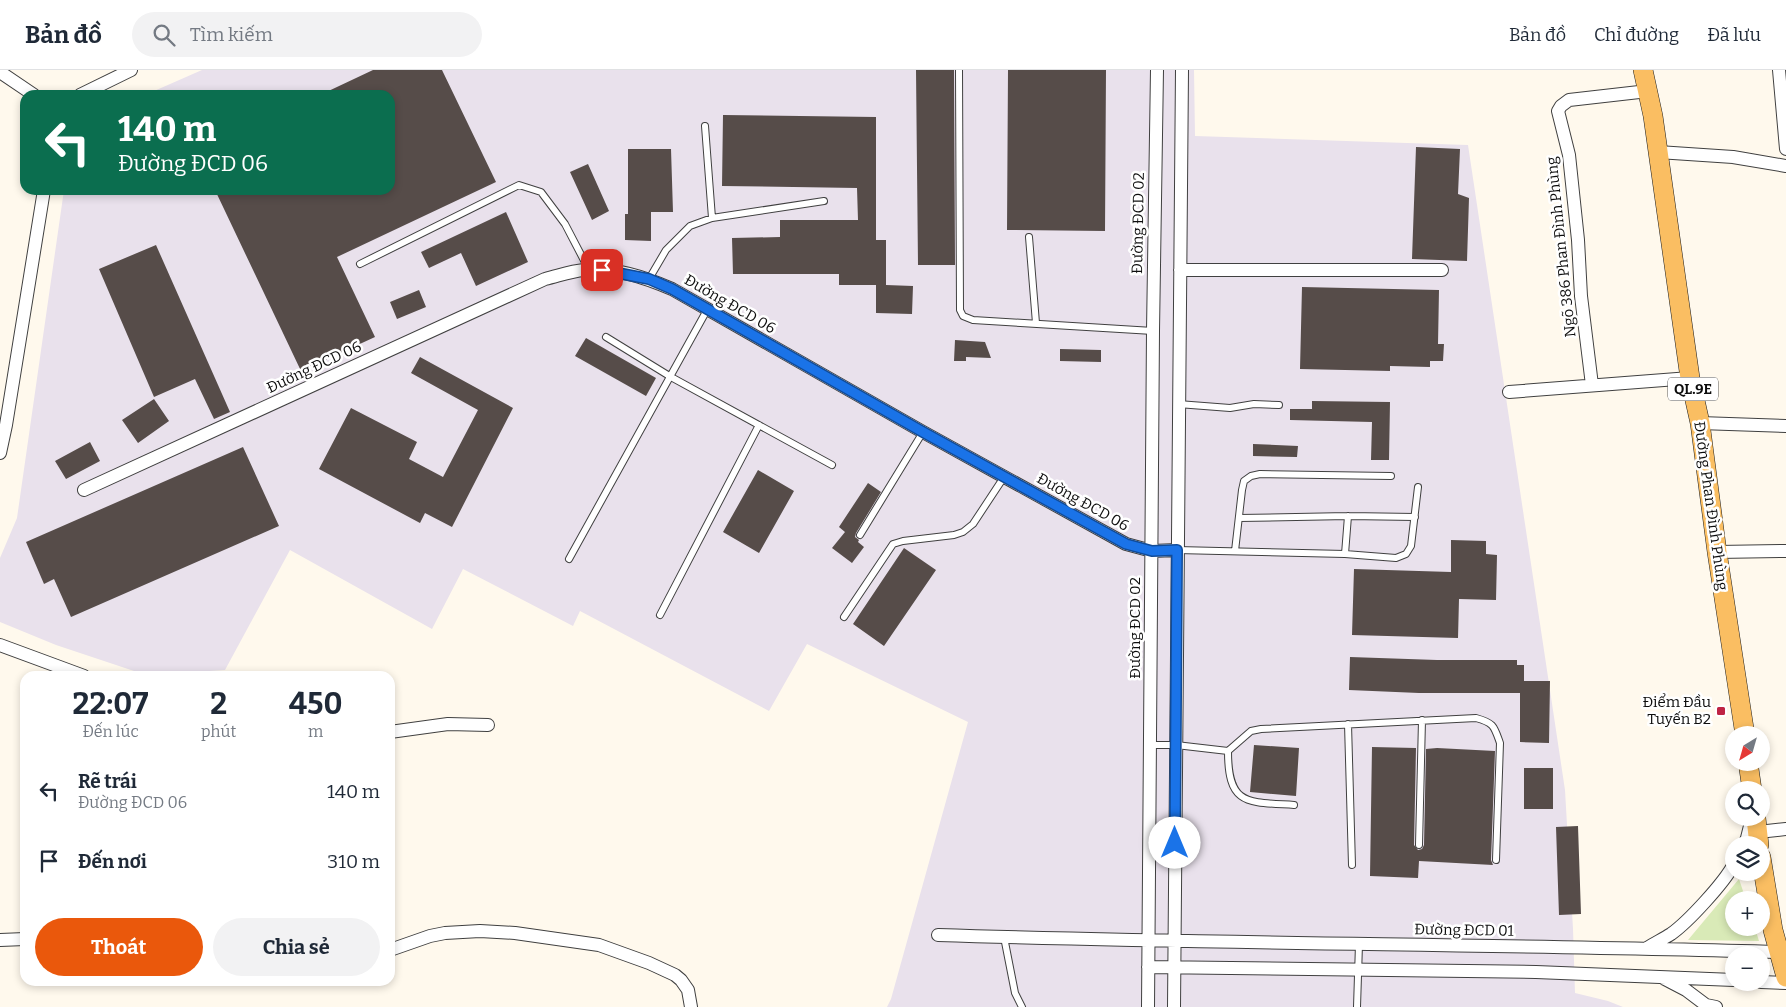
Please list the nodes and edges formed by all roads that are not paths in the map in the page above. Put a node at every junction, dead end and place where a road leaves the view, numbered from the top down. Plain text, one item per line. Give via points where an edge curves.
1 (131, 70) edge
2 (959, 70) edge
3 (1157, 70) edge
4 (1182, 70) edge
5 (1643, 70) edge
6 (1779, 70) edge
7 (0, 72) edge
8 (27, 90) edge
9 (90, 90) edge
10 (1648, 91) junction
11 (705, 126) dead end
12 (1786, 149) edge
13 (1658, 152) junction
14 (1786, 166) edge
15 (43, 195) edge
16 (824, 201) dead end
17 (712, 218) junction
18 (1028, 237) dead end
19 (360, 264) dead end
20 (589, 270) junction
21 (1180, 270) junction
22 (1442, 270) dead end
23 (649, 279) junction
24 (707, 310) junction
25 (1036, 323) junction
26 (1153, 331) junction
27 (606, 338) dead end
28 (671, 377) junction
29 (1690, 378) junction
30 (1592, 385) junction
31 (1510, 392) dead end
32 (1178, 404) junction
33 (1279, 405) dead end
34 (1700, 424) junction
35 (759, 425) junction
36 (1786, 426) edge
37 (923, 432) junction
38 (0, 453) edge
39 (832, 465) dead end
40 (1391, 476) dead end
41 (1004, 477) junction
42 (1418, 487) dead end
43 (84, 490) dead end
44 (1348, 516) junction
45 (1415, 517) junction
46 (1239, 518) junction
47 (860, 535) dead end
48 (1177, 550) junction
49 (1152, 551) junction
50 (1235, 551) junction
51 (1786, 551) edge
52 (1717, 552) junction
53 (1345, 554) junction
54 (569, 559) dead end
55 (660, 615) dead end
56 (844, 617) dead end
57 (0, 645) edge
58 (70, 671) edge
59 (1422, 720) junction
60 (1348, 724) junction
61 (488, 725) dead end
62 (1744, 726) edge
63 (395, 731) edge
64 (1150, 745) junction
65 (1176, 745) junction
66 (1228, 751) junction
67 (1294, 805) dead end
68 (1756, 828) edge
69 (1786, 829) edge
70 (1419, 845) dead end
71 (1496, 860) dead end
72 (1352, 865) dead end
73 (1725, 878) edge
74 (1765, 881) edge
75 (938, 935) dead end
76 (1004, 937) junction
77 (20, 939) edge
78 (0, 940) edge
79 (1148, 941) junction
80 (1175, 941) junction
81 (1359, 944) junction
82 (395, 948) edge
83 (1646, 948) junction
84 (1779, 952) junction
85 (1148, 967) junction
86 (1174, 968) junction
87 (1358, 970) junction
88 (1659, 976) junction
89 (1786, 977) edge
90 (1725, 980) edge
91 (1770, 982) edge
92 (1786, 983) edge
93 (691, 1007) edge
94 (1022, 1007) edge
95 (1148, 1007) edge
96 (1174, 1007) edge
97 (1357, 1007) edge
98 (1716, 1007) edge

1 - 9 street
2 - 25 lane via 960,310 964,316 974,320
3 - 26 street, Đường ĐCD 02
4 - 21 street
5 - 10 main road, Đường Phan Đình Phùng / QL.9E
6 - 12 street
7 - 8 street
10 - 13 main road, Đường Phan Đình Phùng / QL.9E
10 - 30 street, Ngõ 386 Phan Đình Phùng via 1569,100 1560,106 1558,112 1569,155
11 - 17 lane
13 - 14 street
13 - 29 main road, Đường Phan Đình Phùng / QL.9E
15 - 38 street
16 - 17 lane
17 - 23 lane via 690,226 675,240
18 - 25 lane
19 - 20 lane via 519,185 541,192 565,224
20 - 23 street, Đường ĐCD 06
20 - 43 street, Đường ĐCD 06 via 545,279
21 - 22 street
21 - 32 street
23 - 24 street, Đường ĐCD 06
24 - 28 lane
24 - 37 street, Đường ĐCD 06
25 - 26 lane
26 - 49 street, Đường ĐCD 02
27 - 28 lane
28 - 35 lane
28 - 54 lane
29 - 30 street
29 - 34 main road, Đường Phan Đình Phùng / QL.9E
30 - 31 street
32 - 33 lane via 1230,408 1254,404
32 - 48 street
34 - 36 street
34 - 52 main road, Đường Phan Đình Phùng / QL.9E
35 - 39 lane
35 - 55 lane
37 - 41 street, Đường ĐCD 06
37 - 47 lane
40 - 46 lane via 1251,476 1244,481
41 - 49 street, Đường ĐCD 06 via 1126,544
41 - 56 lane via 973,524 963,532 893,544
42 - 45 lane
44 - 45 lane
44 - 46 lane
44 - 53 lane
45 - 53 lane via 1411,546 1406,554 1396,558
46 - 50 lane
48 - 49 street, Đường ĐCD 06
48 - 50 lane
48 - 65 street
49 - 64 street, Đường ĐCD 02
50 - 53 lane
51 - 52 street
52 - 62 main road, Đường Phan Đình Phùng / QL.9E
57 - 58 street
59 - 60 lane
59 - 70 lane
59 - 71 lane via 1476,718 1489,722 1496,730 1500,743
60 - 66 lane via 1251,731
60 - 72 lane
61 - 63 street via 448,724
64 - 65 lane
64 - 79 street, Đường ĐCD 02
65 - 66 lane
65 - 80 street
66 - 67 lane via 1233,784 1244,799
68 - 69 street
73 - 83 street via 1672,933
74 - 84 main road
75 - 76 street, Đường ĐCD 01
76 - 79 street, Đường ĐCD 01
76 - 94 lane via 1015,993
77 - 78 street
79 - 80 street, Đường ĐCD 01
79 - 85 street, Đường ĐCD 02
80 - 81 street, Đường ĐCD 01
80 - 86 street
81 - 83 street, Đường ĐCD 01
81 - 87 lane
82 - 93 street via 430,936 480,931 599,944 675,974 688,990
83 - 84 street, Đường ĐCD 01
84 - 89 main road
85 - 86 street
85 - 95 street, Đường ĐCD 02
86 - 87 street
86 - 96 street
87 - 88 street
87 - 97 lane
88 - 90 street
88 - 98 street via 1706,1005
91 - 92 street

